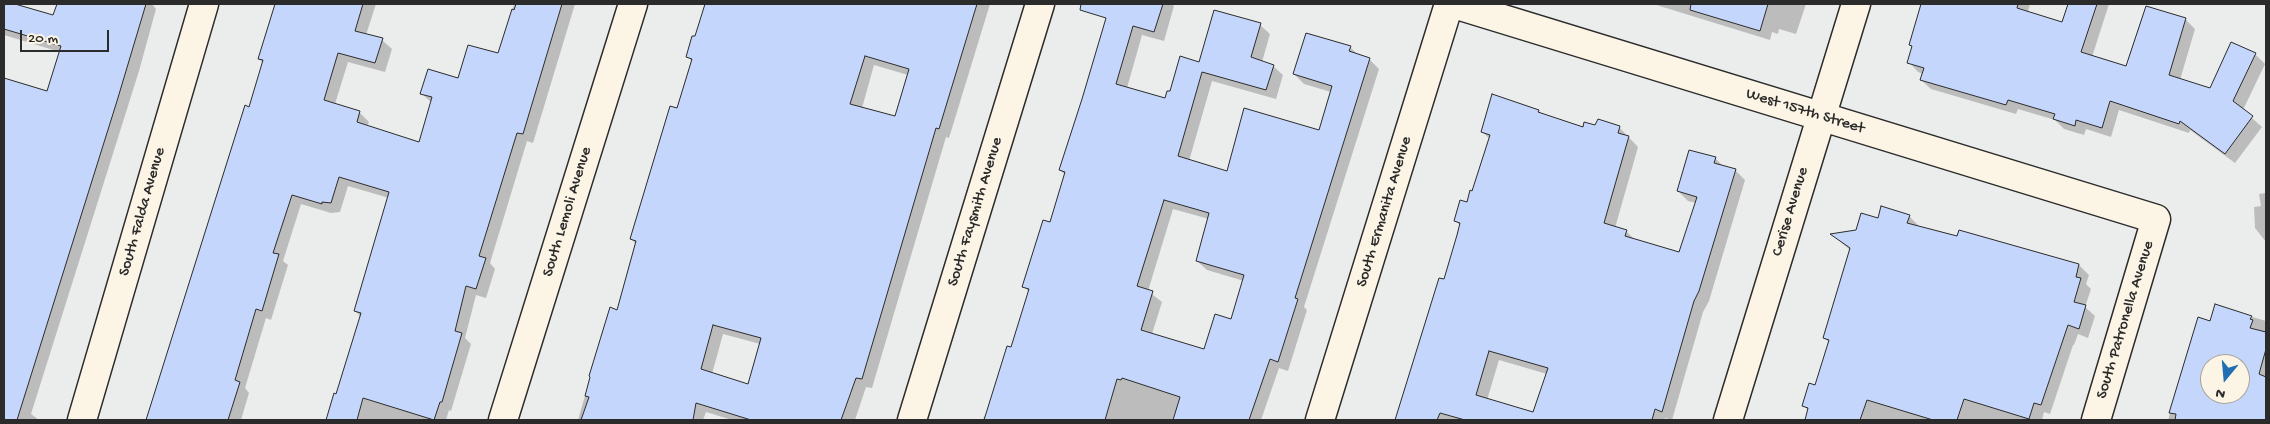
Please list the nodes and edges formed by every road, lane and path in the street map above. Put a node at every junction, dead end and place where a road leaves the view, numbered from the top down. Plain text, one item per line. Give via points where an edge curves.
1 (204, 4) edge
2 (634, 4) edge
3 (1040, 4) edge
4 (1449, 4) edge
5 (1454, 4) edge
6 (1856, 4) edge
7 (1820, 116) junction
8 (2156, 220) joint
9 (82, 420) edge
10 (503, 420) edge
11 (912, 420) edge
12 (1320, 420) edge
13 (1728, 420) edge
14 (2096, 420) edge

1 - 9 street, South Falda Avenue
2 - 10 street, South Lemoli Avenue
3 - 11 street, South Faysmith Avenue
4 - 12 street, South Ermanita Avenue
5 - 7 street, West 157th Street
6 - 7 street, Cerise Avenue
7 - 8 street, West 157th Street
7 - 13 street, Cerise Avenue
8 - 14 street, South Patronella Avenue

